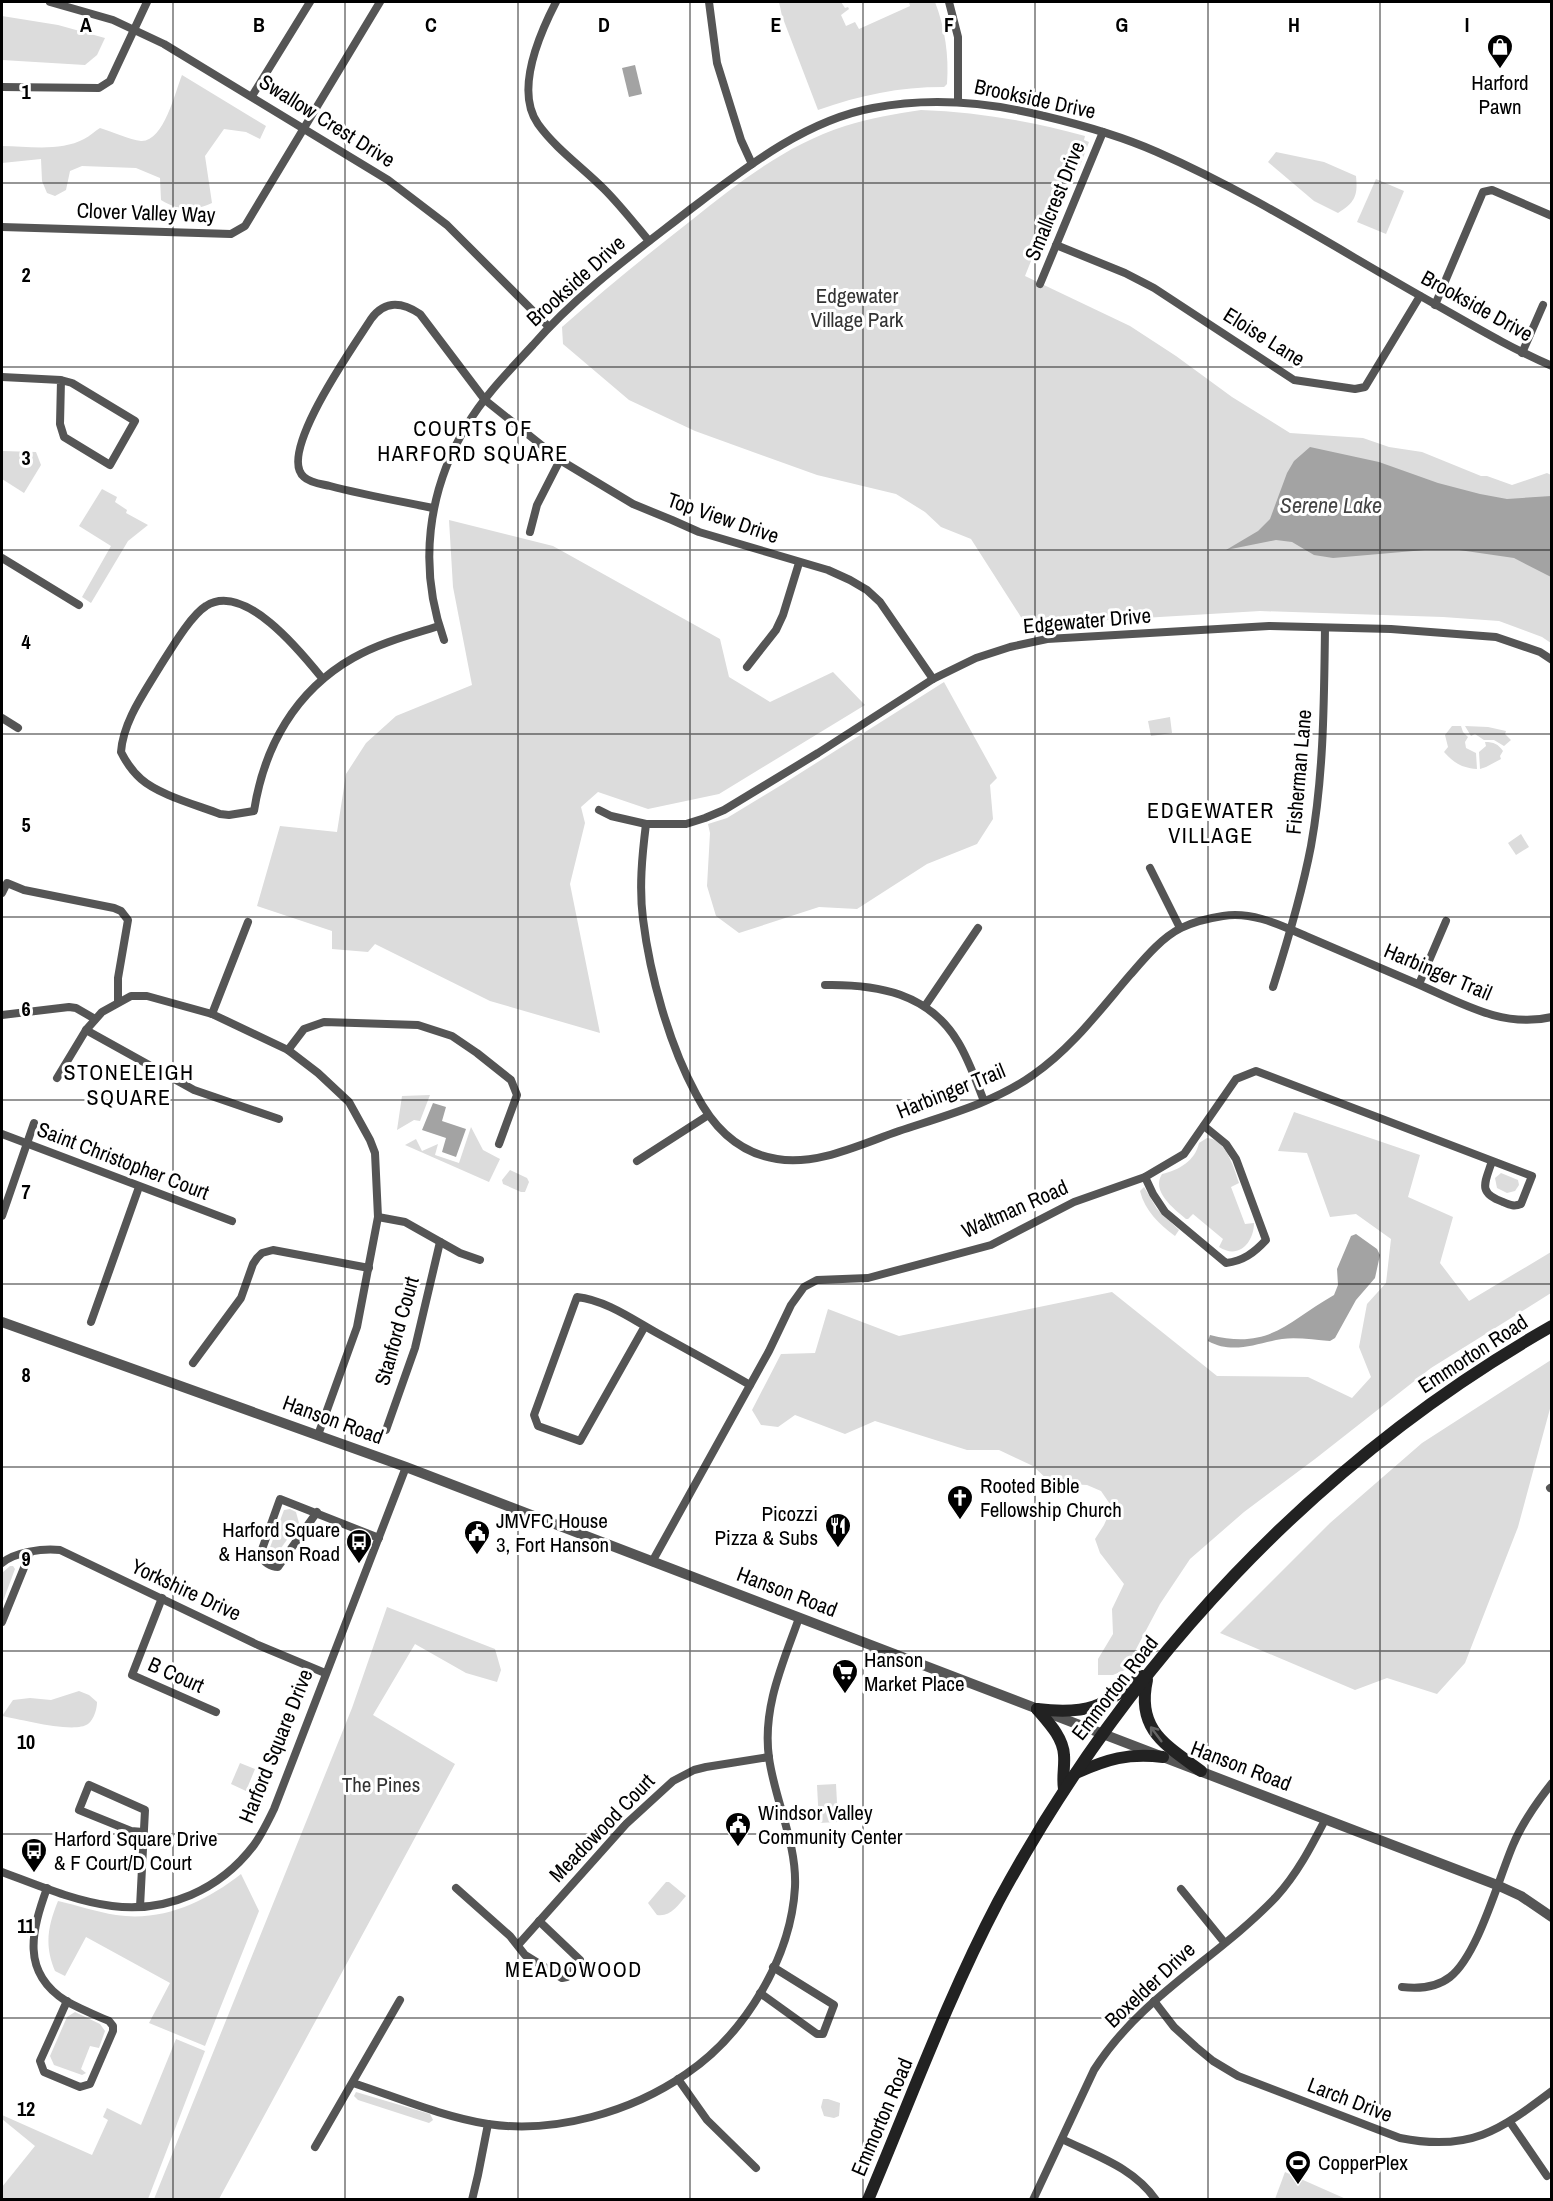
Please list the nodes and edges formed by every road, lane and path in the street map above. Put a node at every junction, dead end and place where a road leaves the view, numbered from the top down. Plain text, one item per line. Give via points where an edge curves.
1 (50, 2) edge
2 (147, 2) edge
3 (309, 2) edge
4 (380, 2) edge
5 (556, 2) edge
6 (709, 2) edge
7 (949, 2) edge
8 (135, 29) junction
9 (2, 87) edge
10 (252, 96) junction
11 (958, 101) junction
12 (303, 128) junction
13 (1103, 132) junction
14 (752, 164) junction
15 (1551, 216) edge
16 (2, 227) edge
17 (649, 241) junction
18 (1056, 245) junction
19 (1040, 284) dead end
20 (1420, 296) junction
21 (1435, 305) junction
22 (1543, 305) dead end
23 (549, 327) junction
24 (1522, 353) junction
25 (1551, 366) edge
26 (2, 377) edge
27 (61, 380) junction
28 (485, 400) junction
29 (560, 460) junction
30 (433, 508) junction
31 (530, 532) dead end
32 (2, 558) edge
33 (799, 563) junction
34 (79, 605) dead end
35 (439, 626) junction
36 (1325, 628) junction
37 (444, 640) dead end
38 (1551, 660) edge
39 (747, 667) dead end
40 (322, 678) junction
41 (933, 679) junction
42 (2, 718) edge
43 (18, 728) dead end
44 (598, 810) dead end
45 (646, 824) junction
46 (1150, 868) dead end
47 (2, 893) edge
48 (1446, 921) dead end
49 (248, 922) dead end
50 (978, 928) dead end
51 (1180, 928) junction
52 (1291, 930) junction
53 (1419, 984) junction
54 (825, 985) dead end
55 (1273, 987) dead end
56 (118, 1001) junction
57 (925, 1006) junction
58 (212, 1014) junction
59 (2, 1016) edge
60 (1551, 1017) edge
61 (95, 1019) junction
62 (86, 1030) junction
63 (288, 1050) junction
64 (57, 1078) dead end
65 (984, 1101) junction
66 (707, 1116) junction
67 (279, 1119) dead end
68 (34, 1123) dead end
69 (1204, 1126) junction
70 (2, 1134) edge
71 (27, 1143) junction
72 (499, 1144) dead end
73 (637, 1161) dead end
74 (1492, 1161) junction
75 (1145, 1177) junction
76 (140, 1187) junction
77 (2, 1216) edge
78 (378, 1217) junction
79 (232, 1221) dead end
80 (440, 1242) junction
81 (480, 1260) dead end
82 (369, 1268) junction
83 (2, 1322) edge
84 (91, 1322) dead end
85 (645, 1326) junction
86 (1551, 1326) edge
87 (193, 1363) dead end
88 (750, 1385) junction
89 (386, 1430) dead end
90 (318, 1435) junction
91 (406, 1467) junction
92 (317, 1512) junction
93 (379, 1538) junction
94 (30, 1552) junction
95 (652, 1562) junction
96 (2, 1563) edge
97 (162, 1598) junction
98 (800, 1618) junction
99 (2, 1622) edge
100 (1159, 1662) junction
101 (326, 1673) junction
102 (1148, 1675) junction
103 (1037, 1709) junction
104 (216, 1712) dead end
105 (1103, 1734) junction
106 (769, 1757) junction
107 (1163, 1757) junction
108 (1201, 1771) junction
109 (1075, 1774) junction
110 (1551, 1783) edge
111 (1064, 1789) junction
112 (1325, 1820) junction
113 (143, 1832) junction
114 (2, 1872) edge
115 (1497, 1885) junction
116 (47, 1888) junction
117 (456, 1888) dead end
118 (1181, 1889) dead end
119 (140, 1908) junction
120 (1551, 1917) edge
121 (539, 1921) junction
122 (1224, 1942) junction
123 (518, 1945) junction
124 (773, 1967) junction
125 (1402, 1988) dead end
126 (760, 1993) junction
127 (400, 2000) dead end
128 (67, 2001) junction
129 (1154, 2001) junction
130 (678, 2079) junction
131 (353, 2083) junction
132 (1551, 2091) edge
133 (1510, 2122) junction
134 (488, 2124) junction
135 (1062, 2139) junction
136 (315, 2147) dead end
137 (756, 2168) dead end
138 (1547, 2176) dead end
139 (472, 2199) edge
140 (868, 2199) edge
141 (1033, 2199) edge
142 (1156, 2199) edge

1 - 8 street, Swallow Crest Drive
2 - 8 street
3 - 10 street
4 - 12 street, Clover Valley Way
5 - 17 street via 540,33 529,78 537,122 612,197
6 - 14 street via 717,63
7 - 11 street via 958,37
8 - 9 street via 105,86
8 - 10 street, Swallow Crest Drive
10 - 12 street, Swallow Crest Drive
11 - 13 street, Brookside Drive via 1014,108
11 - 14 street, Brookside Drive via 872,108 797,136
12 - 16 street, Clover Valley Way via 245,226 231,234
12 - 23 street, Swallow Crest Drive via 422,204
13 - 18 street, Smallcrest Drive
13 - 20 street, Brookside Drive via 1187,166
14 - 17 street, Brookside Drive
15 - 21 street via 1492,190 1483,192
17 - 23 street, Brookside Drive
18 - 19 street, Smallcrest Drive
18 - 20 street, Eloise Lane via 1154,288 1299,382 1365,387
20 - 21 street, Brookside Drive
21 - 24 street, Brookside Drive
22 - 24 street
23 - 28 street, Brookside Drive
24 - 25 street, Brookside Drive
26 - 27 street
27 - 27 street via 135,421 110,465 64,437 60,424
28 - 29 street, Top View Drive
28 - 30 street via 467,424 452,455
28 - 30 street, Top View Drive via 420,314 407,306 391,304 371,319 308,422 297,464 303,477 357,493
29 - 31 street via 537,505
29 - 33 street, Top View Drive via 633,504 699,532
30 - 35 street via 428,565
32 - 34 street
33 - 39 street via 776,630
33 - 41 street, Top View Drive via 828,570 867,590 891,615
35 - 37 street
35 - 40 street via 355,657
36 - 38 street, Edgewater Drive via 1496,637 1540,652
36 - 41 street, Edgewater Drive via 1269,626 1047,639 1010,646
36 - 52 street, Fisherman Lane via 1317,804
40 - 40 street via 297,704 277,735 257,790 254,811 220,814 164,792 142,781 121,752 126,728 152,680 208,604 231,600 255,611
41 - 45 street, Edgewater Drive via 724,810 686,824
42 - 43 street
44 - 45 street, Edgewater Drive
45 - 66 street, Harbinger Trail via 641,877 647,947 666,1021 688,1080
46 - 51 street
47 - 56 street via 7,883 121,911 128,921
48 - 53 street
49 - 58 street
50 - 57 street
51 - 52 street, Harbinger Trail via 1225,915 1241,915
51 - 65 street, Harbinger Trail via 1148,955 1059,1054 1033,1076
52 - 53 street, Harbinger Trail
52 - 55 street, Fisherman Lane
53 - 60 street, Harbinger Trail via 1494,1016 1519,1021
54 - 57 street via 886,989
56 - 58 street via 147,996
56 - 61 street
57 - 65 street via 957,1040
58 - 63 street
59 - 61 street via 69,1007
61 - 62 street
62 - 64 street
62 - 67 street via 194,1090
63 - 72 street via 304,1029 335,1021 417,1025 452,1036 511,1080 517,1095
63 - 78 street via 349,1102 370,1140 378,1179
65 - 66 street, Harbinger Trail via 829,1155 799,1160 777,1159 746,1148 730,1139
66 - 73 street
68 - 71 street
69 - 74 street, Waltman Road via 1236,1079 1256,1071
69 - 75 street, Waltman Road via 1184,1154
69 - 75 street via 1226,1144 1236,1159 1266,1240 1256,1251 1240,1261 1226,1263 1165,1212
70 - 71 street, Saint Christopher Court
71 - 76 street, Saint Christopher Court
71 - 77 street
74 - 74 street, Waltman Road via 1532,1176 1521,1204 1513,1206 1486,1192
75 - 88 street, Waltman Road via 1074,1202 991,1245 868,1278 811,1282 797,1295
76 - 79 street, Saint Christopher Court
76 - 84 street
78 - 80 street via 405,1222
78 - 82 street
80 - 81 street
80 - 89 street, Stanford Court via 415,1348
82 - 87 street via 273,1250 262,1253 253,1264 242,1298
82 - 90 street via 357,1327
83 - 90 street, Hanson Road
85 - 85 street via 603,1304 577,1297 534,1415 538,1426 580,1441
85 - 88 street
86 - 100 main road, Emmorton Road via 1433,1403 1332,1480 1226,1583
88 - 95 street, Waltman Road
90 - 91 street, Hanson Road
91 - 93 street, Harford Square Drive
91 - 95 street, Hanson Road
92 - 92 street via 280,1499 260,1555 262,1560 278,1567
92 - 93 street
93 - 101 street, Harford Square Drive
94 - 96 street, Yorkshire Drive
94 - 97 street, Yorkshire Drive via 60,1550
94 - 99 street
95 - 98 street, Hanson Road
97 - 101 street, Yorkshire Drive
97 - 104 street, B Court via 132,1675
98 - 103 street, Hanson Road
98 - 106 street via 771,1700
100 - 102 main road, Emmorton Road
100 - 103 main road via 1122,1692 1092,1708 1065,1712
101 - 119 street, Harford Square Drive via 274,1809 254,1845 221,1877 192,1897
102 - 105 main road, Emmorton Road
108 -> 102 main road via 1166,1745 1146,1717 1144,1692
103 - 105 street, Hanson Road
103 - 111 main road via 1063,1745
105 - 107 street, Hanson Road
105 - 109 main road, Emmorton Road
106 - 121 street, Meadowood Court via 706,1767 673,1781 626,1824
106 - 124 street via 795,1873 791,1915
107 - 108 street, Hanson Road
107 - 109 main road via 1128,1755
108 - 112 street, Hanson Road
109 - 111 main road, Emmorton Road
110 - 115 street via 1514,1842
111 - 140 main road, Emmorton Road via 976,1949
112 - 115 street, Hanson Road
112 - 122 street, Boxelder Drive via 1301,1864 1276,1896
113 - 113 street via 145,1810 89,1785 79,1810
113 - 119 street
114 - 116 street, Harford Square Drive
115 - 120 street, Hanson Road
115 - 125 street via 1474,1944 1457,1970 1441,1983 1420,1989
116 - 119 street, Harford Square Drive via 112,1906
116 - 128 street via 33,1934 33,1953 48,1986
117 - 123 street
118 - 122 street
121 - 123 street, Meadowood Court
121 - 123 street via 580,1960 567,1977 562,1978 525,1955
122 - 129 street, Boxelder Drive
124 - 126 street
124 - 126 street via 834,2005 823,2034 817,2034
126 - 130 street via 721,2044
127 - 131 street
128 - 128 street via 113,2026 90,2084 80,2087 45,2072 40,2061
129 - 133 street, Larch Drive via 1196,2047 1238,2076 1400,2138 1431,2143 1462,2141
129 - 135 street, Boxelder Drive via 1105,2053
130 - 134 street via 643,2098 593,2117 530,2126
130 - 137 street via 707,2120
131 - 134 street
131 - 136 street
132 - 133 street, Larch Drive
133 - 138 street
134 - 139 street
135 - 141 street, Boxelder Drive
135 - 142 street via 1132,2174

